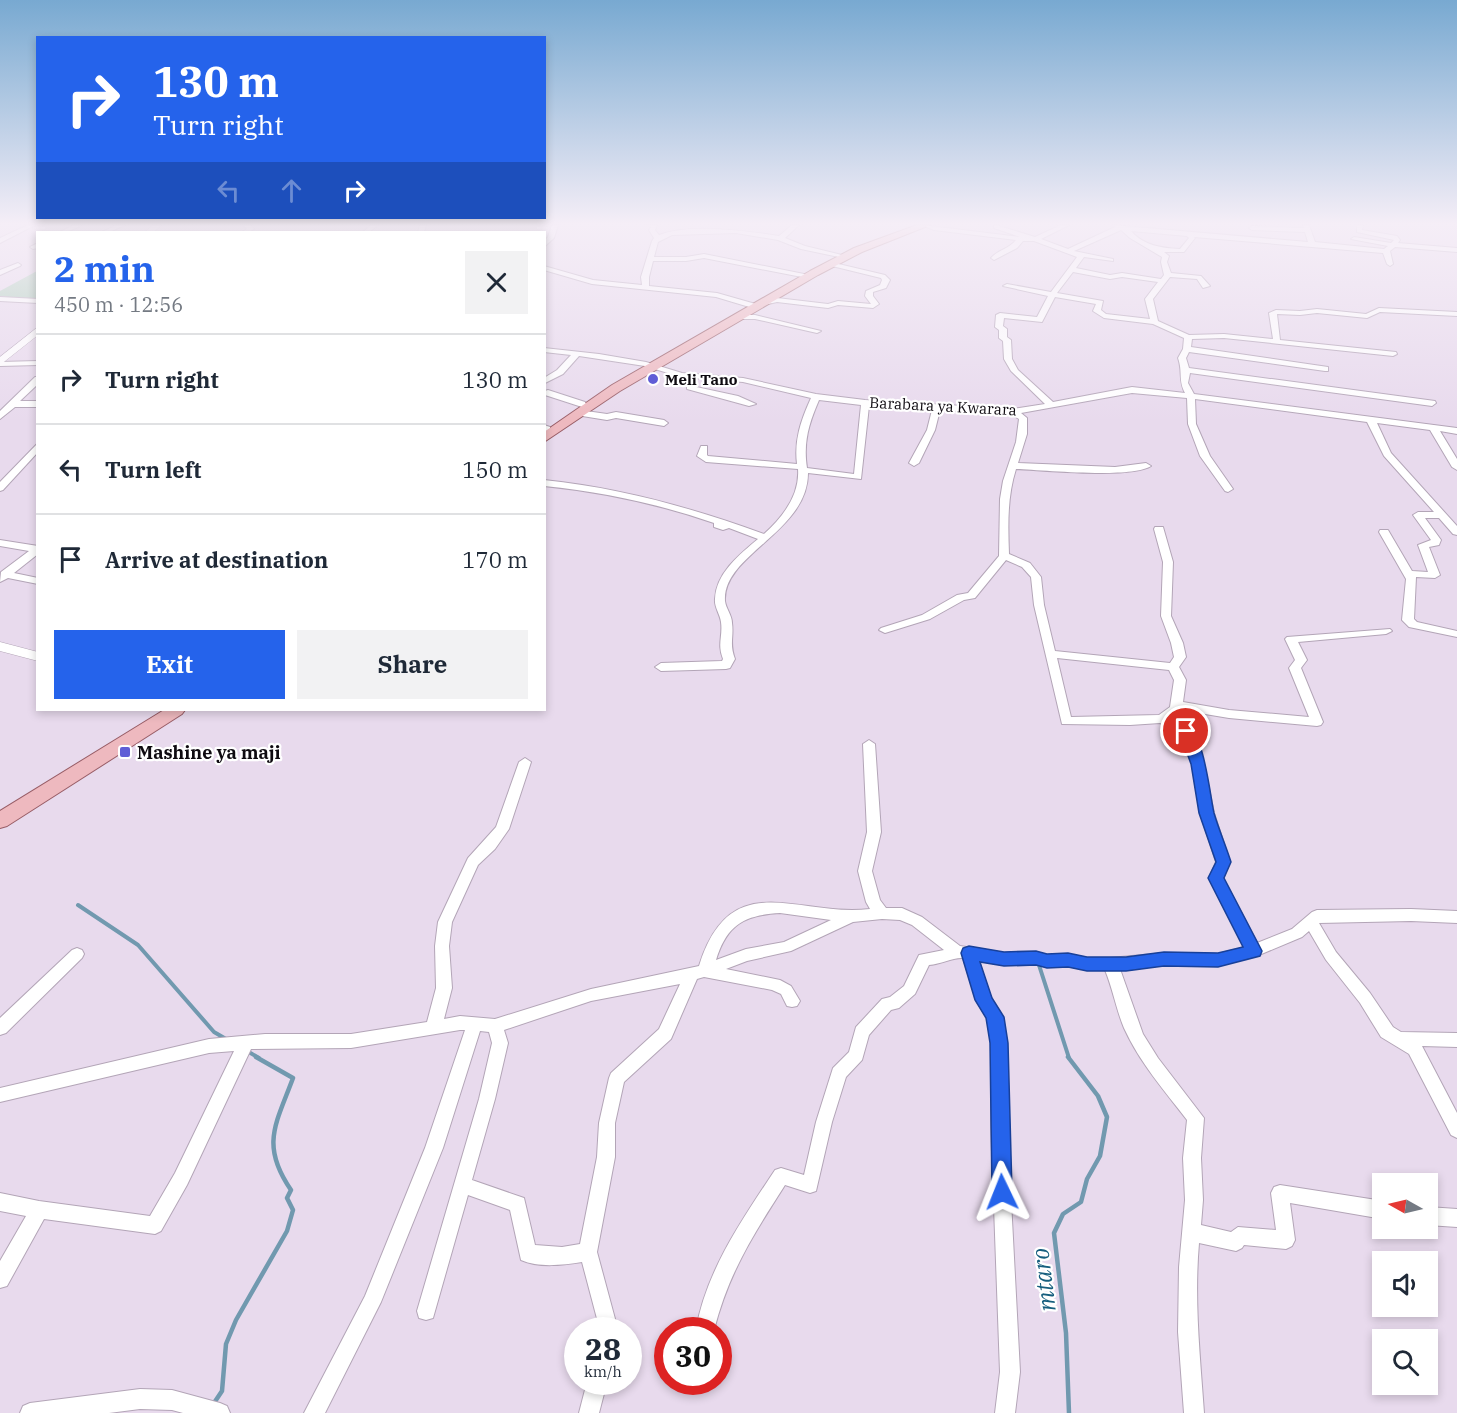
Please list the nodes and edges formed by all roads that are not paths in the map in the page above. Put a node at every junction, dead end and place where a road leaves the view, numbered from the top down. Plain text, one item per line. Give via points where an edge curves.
1 (681, 291) edge
2 (778, 291) edge
3 (782, 291) edge
4 (870, 291) edge
5 (1032, 291) edge
6 (1055, 291) edge
7 (1156, 291) edge
8 (1052, 295) junction
9 (0, 299) edge
10 (12, 301) junction
11 (36, 301) edge
12 (757, 305) junction
13 (0, 308) edge
14 (1456, 312) edge
15 (739, 317) junction
16 (1155, 322) junction
17 (36, 332) edge
18 (817, 332) dead end
19 (1188, 338) junction
20 (1277, 343) junction
21 (546, 350) edge
22 (1187, 350) junction
23 (578, 353) junction
24 (1393, 354) dead end
25 (0, 363) edge
26 (36, 363) edge
27 (650, 366) junction
28 (1325, 369) dead end
29 (1186, 370) junction
30 (546, 380) edge
31 (743, 380) junction
32 (36, 381) edge
33 (690, 387) dead end
34 (548, 393) dead end
35 (1191, 396) junction
36 (816, 397) junction
37 (735, 398) junction
38 (865, 403) junction
39 (1432, 403) dead end
40 (12, 404) junction
41 (36, 404) edge
42 (752, 404) dead end
43 (1051, 405) junction
44 (938, 406) junction
45 (581, 408) junction
46 (1013, 412) junction
47 (0, 416) edge
48 (1371, 420) junction
49 (664, 423) dead end
50 (1433, 428) junction
51 (546, 430) edge
52 (1457, 430) edge
53 (36, 448) edge
54 (705, 448) dead end
55 (24, 462) junction
56 (36, 462) edge
57 (914, 464) dead end
58 (1014, 466) junction
59 (1146, 466) dead end
60 (1457, 467) edge
61 (803, 468) junction
62 (0, 476) edge
63 (11, 476) junction
64 (546, 483) edge
65 (0, 488) edge
66 (1228, 489) dead end
67 (1443, 515) junction
68 (1159, 529) dead end
69 (1384, 532) dead end
70 (1457, 532) edge
71 (766, 538) junction
72 (0, 543) edge
73 (36, 549) edge
74 (36, 550) edge
75 (1004, 556) junction
76 (1409, 574) junction
77 (3, 576) edge
78 (36, 581) edge
79 (885, 630) dead end
80 (1386, 631) dead end
81 (1457, 634) edge
82 (0, 646) edge
83 (1052, 654) junction
84 (36, 656) edge
85 (661, 667) dead end
86 (1173, 667) junction
87 (1176, 705) junction
88 (169, 711) edge
89 (169, 711) edge
90 (1162, 719) junction
91 (869, 744) dead end
92 (525, 762) dead end
93 (0, 810) edge
94 (0, 821) edge
95 (882, 913) junction
96 (1457, 916) edge
97 (850, 917) junction
98 (1311, 922) junction
99 (1254, 951) junction
100 (962, 952) junction
101 (77, 954) dead end
102 (1110, 964) junction
103 (698, 973) junction
104 (792, 1001) dead end
105 (475, 1023) junction
106 (434, 1026) junction
107 (495, 1026) junction
108 (0, 1028) edge
109 (1401, 1039) junction
110 (1457, 1040) edge
111 (246, 1042) junction
112 (0, 1095) edge
113 (1457, 1130) edge
114 (462, 1185) junction
115 (0, 1202) edge
116 (1372, 1208) edge
117 (39, 1210) junction
118 (1438, 1217) edge
119 (1457, 1218) edge
120 (1192, 1232) junction
121 (588, 1252) junction
122 (0, 1279) edge
123 (426, 1311) dead end
124 (606, 1317) edge
125 (708, 1317) edge
126 (594, 1395) edge
127 (211, 1410) edge
128 (30, 1413) edge
129 (315, 1413) edge
130 (590, 1413) edge
131 (1005, 1413) edge
132 (1194, 1413) edge

1 - 12 street
2 - 12 main road
3 - 12 main road
4 - 12 street via 868,296 873,306 777,300
5 - 8 street
6 - 8 street
7 - 16 street via 1149,299
8 - 16 street via 1100,303 1097,311 1104,316
8 - 43 street via 1039,320 1000,315 999,327 1007,340 1008,359 1015,371
9 - 10 street
10 - 11 street
10 - 13 street
12 - 15 main road
12 - 27 main road
14 - 20 street via 1379,310 1367,316 1276,312 1273,323
15 - 18 street via 755,317
15 - 27 main road
16 - 19 street
17 - 25 street
19 - 20 street via 1224,336
19 - 22 street
20 - 24 street
21 - 23 street, Barabara ya Kwarara
22 - 28 street
22 - 29 street via 1182,358
23 - 27 street, Barabara ya Kwarara
23 - 30 street
25 - 26 street
27 - 31 street, Barabara ya Kwarara via 699,378
27 - 45 main road
29 - 35 street via 1184,383
29 - 39 street
31 - 36 street, Barabara ya Kwarara
31 - 37 street
32 - 40 street
33 - 37 street
34 - 45 street
35 - 43 street, Barabara ya Kwarara via 1132,390
35 - 48 street, Barabara ya Kwarara
35 - 66 street via 1192,424 1205,456
36 - 38 street, Barabara ya Kwarara
36 - 61 street via 801,438
37 - 42 street
38 - 44 street, Barabara ya Kwarara
38 - 61 street via 858,477
40 - 41 street
40 - 47 street
43 - 46 street, Barabara ya Kwarara
44 - 46 street, Barabara ya Kwarara
44 - 57 street
45 - 49 street via 607,417
45 - 51 main road
46 - 58 street via 1023,418 1024,428
48 - 50 street, Barabara ya Kwarara
48 - 67 street via 1387,454
50 - 52 street, Barabara ya Kwarara
50 - 60 street
53 - 55 street
54 - 61 street via 702,456 706,459
55 - 56 street
55 - 63 street
58 - 59 street via 1115,470
58 - 75 street via 1008,481
61 - 71 street via 792,508
62 - 63 street
63 - 65 street
64 - 71 street via 585,487 697,513 722,522 718,525 723,527 728,524
67 - 70 street
67 - 76 street via 1417,516 1436,540 1423,545 1435,575
68 - 86 street via 1168,562 1166,616 1180,657
69 - 76 street
71 - 85 street via 739,558 719,600 727,623 723,645 729,659 726,665
72 - 73 street
74 - 77 street
75 - 79 street via 971,596
75 - 83 street via 1026,565 1036,577
76 - 81 street via 1409,623
77 - 78 street
80 - 87 street via 1291,639 1301,660 1295,668 1317,722
82 - 84 street
83 - 86 street
83 - 90 street via 1066,721
86 - 87 street via 1180,680
87 - 90 street
88 - 93 main road
89 - 94 main road
90 - 99 street via 1186,731 1223,862 1216,878
91 - 95 street via 874,832 865,871 873,902
92 - 106 street via 502,829 473,862 445,922 444,988
95 - 97 street
95 - 100 street via 902,914 917,921
96 - 98 street via 1317,916
97 - 103 street via 786,947 746,955
97 - 103 street via 760,907 740,913 719,930
98 - 99 street via 1297,933
98 - 109 street via 1387,1032
99 - 102 street via 1218,960
100 - 102 street via 1004,959
100 - 125 street via 924,959 910,990 887,1004 862,1032 856,1055 839,1073 831,1094 810,1185 781,1176 730,1254
100 - 131 street via 995,1017 999,1043 1010,1372
101 - 108 street
102 - 120 street via 1130,1025 1150,1060 1196,1118
103 - 104 street via 775,984 786,990
103 - 107 street via 591,995
103 - 121 street via 665,1034 617,1078
105 - 106 street
105 - 107 street
105 - 129 street via 434,1148 372,1302
106 - 111 street via 351,1041
107 - 114 street via 500,1043
109 - 110 street
109 - 113 street via 1415,1049
111 - 112 street via 209,1046
111 - 117 street via 155,1226
114 - 121 street via 518,1204 527,1254 562,1256
114 - 123 street
115 - 117 street
116 - 120 street via 1280,1193 1286,1240 1239,1236 1236,1242
117 - 122 street
118 - 119 street
120 - 132 street via 1188,1332
121 - 124 street
126 - 130 street
127 - 128 street via 172,1400 140,1399

